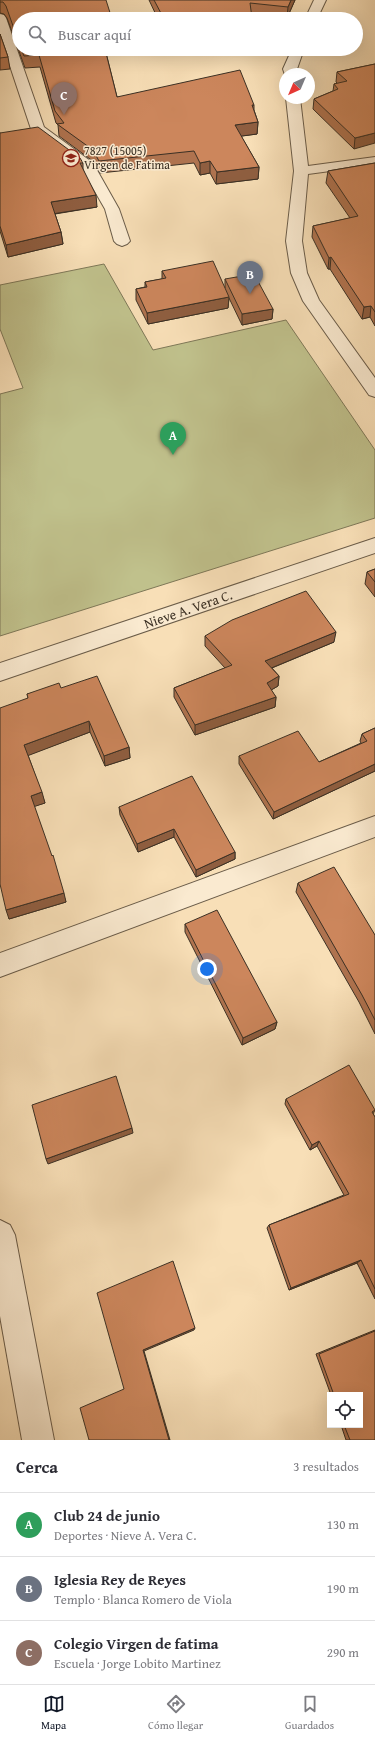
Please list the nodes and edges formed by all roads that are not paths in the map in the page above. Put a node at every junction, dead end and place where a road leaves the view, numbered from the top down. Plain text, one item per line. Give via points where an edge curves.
1 (320, 0) edge
2 (314, 12) edge
3 (0, 18) edge
4 (12, 53) edge
5 (13, 56) edge
6 (295, 56) edge
7 (290, 68) edge
8 (295, 104) edge
9 (38, 129) junction
10 (23, 132) edge
11 (375, 161) edge
12 (301, 171) junction
13 (122, 241) dead end
14 (375, 391) edge
15 (375, 546) edge
16 (0, 672) edge
17 (375, 826) edge
18 (0, 965) edge
19 (0, 1235) edge
20 (38, 1440) edge

1 - 2 street
3 - 4 street
5 - 9 street
6 - 7 street
8 - 12 street
9 - 10 street
9 - 13 street via 88,166 112,209
11 - 12 street
12 - 14 street via 294,241 299,273 311,301
15 - 16 street, Nieve A. Vera C.
17 - 18 street
19 - 20 street

